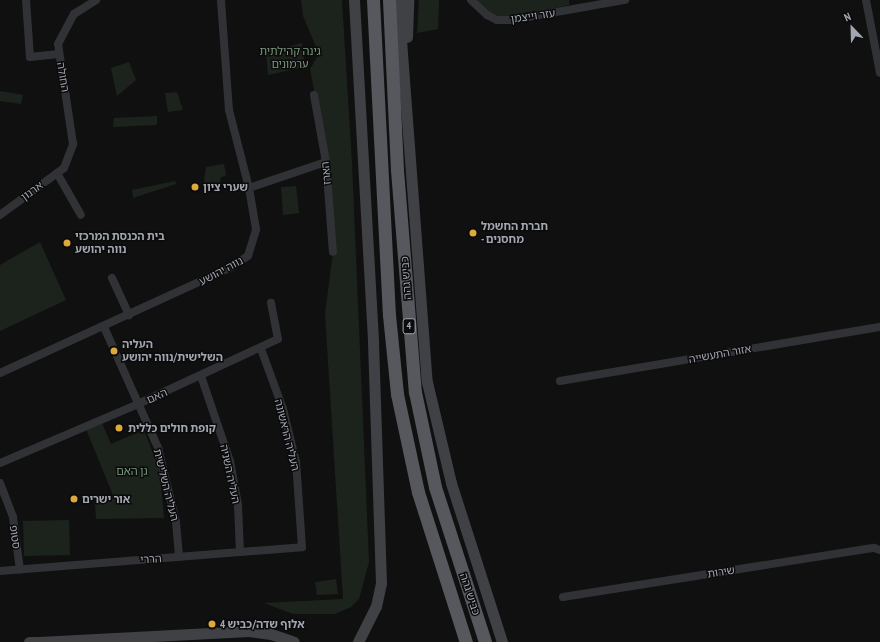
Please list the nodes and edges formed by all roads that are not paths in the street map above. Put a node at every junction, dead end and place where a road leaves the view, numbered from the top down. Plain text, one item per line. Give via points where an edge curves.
1 (26, 0) edge
2 (96, 0) edge
3 (221, 0) edge
4 (354, 0) edge
5 (373, 0) edge
6 (389, 0) edge
7 (398, 0) edge
8 (408, 0) edge
9 (471, 0) edge
10 (625, 0) edge
11 (866, 0) edge
12 (602, 2) edge
13 (590, 3) edge
14 (59, 54) junction
15 (880, 73) edge
16 (314, 96) dead end
17 (404, 106) junction
18 (326, 162) junction
19 (64, 168) joint
20 (57, 173) junction
21 (249, 188) junction
22 (0, 215) edge
23 (81, 216) dead end
24 (333, 252) dead end
25 (112, 278) dead end
26 (271, 303) dead end
27 (129, 315) junction
28 (104, 327) junction
29 (880, 327) edge
30 (261, 349) junction
31 (0, 373) edge
32 (201, 376) junction
33 (560, 381) dead end
34 (138, 404) junction
35 (0, 463) edge
36 (0, 483) edge
37 (302, 548) joint
38 (880, 550) edge
39 (240, 552) junction
40 (179, 557) junction
41 (20, 570) junction
42 (0, 571) edge
43 (563, 597) dead end
44 (29, 642) edge
45 (44, 642) edge
46 (294, 642) edge
47 (358, 642) edge
48 (466, 642) edge
49 (485, 642) edge
50 (502, 642) edge

1 - 14 street via 30,57
2 - 14 street, החולה via 74,14 58,44
3 - 21 street, נווה יהושע via 229,110
4 - 47 main road via 373,342 381,583 376,606
5 - 48 highway, כביש גהה / 4 via 387,281 397,394 418,492
6 - 49 highway, כביש גהה / 4 via 397,170 415,392 436,487
7 - 17 main road
8 - 17 main road
9 - 13 street, עזר וייצמן via 487,15 497,20 511,20
10 - 12 street, עזר וייצמן
11 - 15 street
12 - 13 street, עזר וייצמן
14 - 19 street, החולה via 74,144
16 - 18 street, הארז
17 - 50 main road via 422,304 424,360 430,403 451,483
18 - 21 street
18 - 24 street, הארז
19 - 20 street, ארנון
20 - 22 street, ארנון
20 - 23 street
21 - 27 street, נווה יהושע via 256,229 248,256 232,267
25 - 27 street
26 - 30 street, האם via 278,339
27 - 28 street, נווה יהושע
28 - 31 street, נווה יהושע
28 - 34 street, העליה השלישית
29 - 33 street, אזור התעשייה
30 - 32 street, האם
30 - 37 street, העליה הראשונה via 283,409 296,462
32 - 34 street, האם
32 - 39 street, העליה השניה via 230,462 238,504
34 - 35 street, האם
34 - 40 street, העליה השלישית via 158,448 168,484 176,522
36 - 41 street, סטופ via 13,517
37 - 39 street, הררי
38 - 43 street, שירות via 874,548
39 - 40 street, הררי
40 - 41 street, הררי
41 - 42 street, הררי
44 - 45 main road
45 - 46 main road via 249,631 271,634

